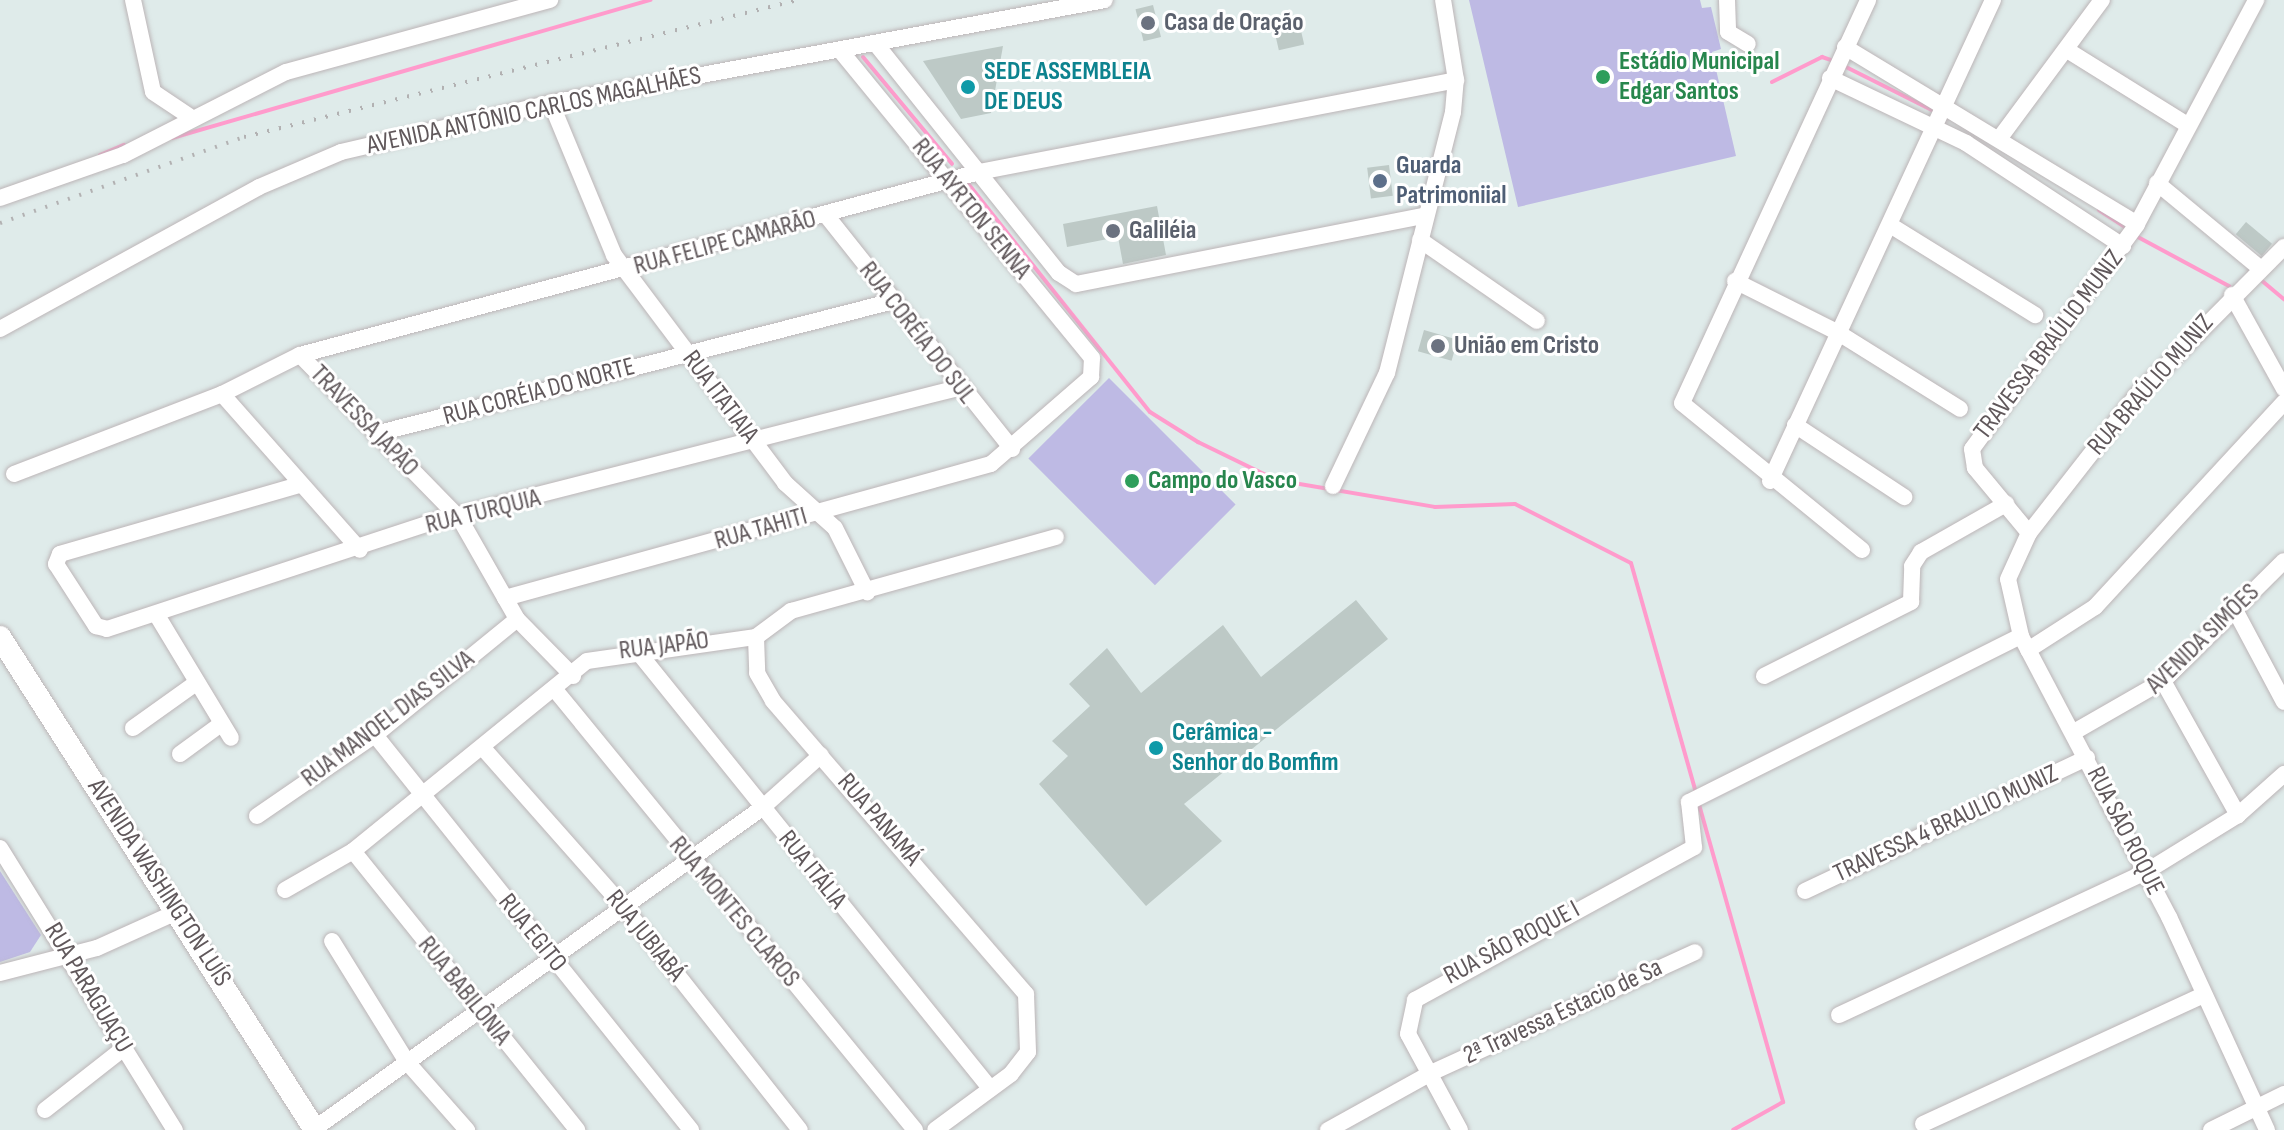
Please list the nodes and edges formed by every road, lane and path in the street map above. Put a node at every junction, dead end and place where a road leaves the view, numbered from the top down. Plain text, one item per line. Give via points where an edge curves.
1 (133, 0) edge
2 (550, 0) edge
3 (1105, 0) edge
4 (1443, 0) edge
5 (1727, 0) edge
6 (1868, 0) edge
7 (1993, 0) edge
8 (2102, 0) edge
9 (2256, 0) edge
10 (526, 3) edge
11 (876, 44) junction
12 (1748, 44) dead end
13 (1845, 47) junction
14 (2067, 50) junction
15 (841, 51) junction
16 (1830, 78) junction
17 (1456, 80) junction
18 (551, 103) junction
19 (1947, 103) junction
20 (189, 116) junction
21 (2186, 124) junction
22 (1935, 127) junction
23 (1999, 139) junction
24 (979, 172) junction
25 (949, 181) junction
26 (2157, 183) junction
27 (0, 198) edge
28 (826, 215) junction
29 (1424, 216) junction
30 (2137, 224) junction
31 (1890, 225) junction
32 (1420, 240) junction
33 (2123, 246) junction
34 (2284, 247) edge
35 (2261, 269) junction
36 (625, 270) junction
37 (1735, 281) junction
38 (2232, 295) junction
39 (890, 302) junction
40 (2035, 315) dead end
41 (1537, 321) dead end
42 (0, 329) edge
43 (1837, 332) junction
44 (692, 350) junction
45 (300, 355) junction
46 (1093, 372) joint
47 (958, 388) junction
48 (2284, 389) edge
49 (222, 394) junction
50 (2284, 402) edge
51 (1960, 409) dead end
52 (1795, 425) junction
53 (375, 434) junction
54 (753, 441) junction
55 (1012, 449) junction
56 (14, 474) dead end
57 (1770, 481) junction
58 (299, 485) junction
59 (1333, 486) dead end
60 (1904, 497) dead end
61 (2006, 504) junction
62 (821, 512) junction
63 (460, 519) junction
64 (2029, 533) junction
65 (1056, 537) dead end
66 (360, 550) junction
67 (1862, 550) dead end
68 (2284, 561) edge
69 (867, 592) junction
70 (505, 598) junction
71 (2235, 610) junction
72 (158, 617) junction
73 (517, 619) junction
74 (0, 637) edge
75 (756, 637) junction
76 (2024, 643) junction
77 (638, 652) junction
78 (573, 676) junction
79 (1764, 676) dead end
80 (2163, 681) junction
81 (196, 683) junction
82 (556, 691) junction
83 (2284, 702) edge
84 (133, 728) dead end
85 (2074, 732) junction
86 (375, 735) junction
87 (483, 748) junction
88 (180, 754) dead end
89 (821, 755) junction
90 (2087, 758) junction
91 (2282, 780) edge
92 (422, 795) junction
93 (762, 808) junction
94 (2238, 815) junction
95 (257, 816) dead end
96 (0, 848) edge
97 (353, 851) junction
98 (690, 860) junction
99 (2144, 873) junction
100 (285, 890) dead end
101 (1805, 891) dead end
102 (623, 906) junction
103 (179, 911) junction
104 (332, 941) dead end
105 (1695, 952) dead end
106 (70, 954) junction
107 (549, 955) junction
108 (0, 973) edge
109 (2201, 996) junction
110 (477, 1009) junction
111 (1839, 1015) dead end
112 (124, 1048) junction
113 (407, 1062) junction
114 (1431, 1073) junction
115 (989, 1087) junction
116 (2284, 1094) edge
117 (2255, 1109) junction
118 (45, 1110) dead end
119 (1923, 1124) dead end
120 (175, 1130) edge
121 (315, 1130) edge
122 (467, 1130) edge
123 (577, 1130) edge
124 (691, 1130) edge
125 (800, 1130) edge
126 (915, 1130) edge
127 (935, 1130) edge
128 (1328, 1130) edge
129 (1460, 1130) edge
130 (2211, 1130) edge
131 (2267, 1130) edge

1 - 20 street via 159,100
2 - 10 street
3 - 11 street, AVENIDA ANTÔNIO CARLOS MAGALHÃES
4 - 17 street
5 - 12 street via 1728,32
6 - 13 street
7 - 19 street
8 - 14 street
9 - 21 street, TRAVESSA BRAÚLIO MUNIZ
10 - 20 street via 286,72
11 - 15 street, AVENIDA ANTÔNIO CARLOS MAGALHÃES
11 - 24 street, RUA AYRTON SENNA
13 - 16 street
13 - 19 street
14 - 21 street
14 - 23 street
15 - 18 street, AVENIDA ANTÔNIO CARLOS MAGALHÃES
15 - 25 street, RUA AYRTON SENNA
16 - 22 street
16 - 37 street
17 - 24 street, RUA FELIPE CAMARÃO
17 - 29 street
18 - 36 street, RUA ITATIAIA
18 - 42 street, AVENIDA ANTÔNIO CARLOS MAGALHÃES via 407,133 296,169
19 - 22 street
19 - 23 street
20 - 27 street via 123,155
21 - 26 street, TRAVESSA BRAÚLIO MUNIZ
22 - 31 street
22 - 33 street
23 - 30 street
24 - 25 street, RUA FELIPE CAMARÃO
24 - 29 street, RUA AYRTON SENNA via 1059,273 1085,285
25 - 28 street, RUA FELIPE CAMARÃO
25 - 46 street, RUA AYRTON SENNA via 1092,358
26 - 30 street, TRAVESSA BRAÚLIO MUNIZ
26 - 35 street
28 - 36 street, RUA FELIPE CAMARÃO
28 - 39 street, RUA CORÉIA DO SUL
29 - 32 street
30 - 33 street, TRAVESSA BRAÚLIO MUNIZ
31 - 40 street
31 - 43 street
32 - 41 street
32 - 59 street via 1387,373
33 - 61 street, TRAVESSA BRAÚLIO MUNIZ via 1972,449 1975,468
34 - 35 street, RUA BRAÚLIO MUNIZ
35 - 38 street, RUA BRAÚLIO MUNIZ
36 - 44 street, RUA ITATIAIA via 661,324
36 - 45 street, RUA FELIPE CAMARÃO
37 - 43 street
37 - 57 street via 1682,403
38 - 48 street
38 - 64 street, RUA BRAÚLIO MUNIZ via 2136,396
39 - 44 street, RUA CORÉIA DO NORTE
39 - 47 street, RUA CORÉIA DO SUL
43 - 51 street
43 - 52 street
44 - 53 street, RUA CORÉIA DO NORTE
44 - 54 street, RUA ITATIAIA
45 - 49 street, RUA FELIPE CAMARÃO
45 - 53 street, TRAVESSA JAPÃO
46 - 55 street, RUA TAHITI
47 - 54 street, RUA TURQUIA
47 - 55 street, RUA CORÉIA DO SUL
49 - 56 street, RUA FELIPE CAMARÃO
49 - 58 street
50 - 76 street via 2095,607
52 - 57 street
52 - 60 street
53 - 63 street, TRAVESSA JAPÃO
54 - 62 street, RUA ITATIAIA via 785,483
54 - 63 street, RUA TURQUIA
55 - 62 street, RUA TAHITI via 991,464
57 - 67 street
58 - 66 street
58 - 72 street, RUA TURQUIA via 60,554 57,567 98,629
61 - 64 street, TRAVESSA BRAÚLIO MUNIZ
61 - 79 street via 1921,552 1912,566 1911,602
62 - 69 street, RUA ITATIAIA
62 - 70 street, RUA TAHITI
63 - 66 street, RUA TURQUIA via 435,521
63 - 70 street, TRAVESSA JAPÃO
64 - 76 street, RUA SÃO ROQUE via 2008,579
65 - 69 street, RUA JAPÃO
66 - 72 street, RUA TURQUIA
68 - 71 street, AVENIDA SIMÕES
69 - 75 street, RUA JAPÃO via 791,611
70 - 73 street, TRAVESSA JAPÃO
71 - 80 street, AVENIDA SIMÕES
71 - 83 street
72 - 81 street
73 - 78 street, TRAVESSA JAPÃO
73 - 86 street, RUA MANOEL DIAS SILVA
74 - 103 main road, AVENIDA WASHINGTON LUÍS
75 - 77 street, RUA JAPÃO
75 - 89 street, RUA PANAMÁ via 762,686
76 - 85 street, RUA SÃO ROQUE
76 - 114 street, RUA SÃO ROQUE I via 1694,799 1688,805 1694,847 1415,1000 1406,1026
77 - 78 street, RUA JAPÃO via 605,653
77 - 93 street, RUA ITÁLIA
78 - 82 street, RUA JAPÃO
80 - 85 street, AVENIDA SIMÕES
80 - 94 street
81 - 84 street
81 - 88 street via 226,731
82 - 87 street, RUA JAPÃO
82 - 98 street, RUA MONTES CLAROS
85 - 90 street, RUA SÃO ROQUE
86 - 92 street, RUA EGITO
86 - 95 street, RUA MANOEL DIAS SILVA
87 - 92 street, RUA JAPÃO
87 - 102 street, RUA JUBIABÁ
89 - 93 street
89 - 115 street, RUA PANAMÁ via 1026,994 1028,1052
90 - 99 street, RUA SÃO ROQUE
90 - 101 street, TRAVESSA 4 BRAULIO MUNIZ
91 - 94 street
92 - 97 street, RUA JAPÃO
92 - 107 street, RUA EGITO
93 - 98 street
93 - 115 street, RUA ITÁLIA
94 - 99 street
96 - 106 street, RUA PARAGUAÇU
97 - 100 street, RUA JAPÃO
97 - 110 street, RUA BABILÔNIA
98 - 102 street
98 - 126 street, RUA MONTES CLAROS
99 - 109 street, RUA SÃO ROQUE
99 - 111 street
102 - 107 street
102 - 125 street, RUA JUBIABÁ
103 - 106 street
103 - 121 main road, AVENIDA WASHINGTON LUÍS
104 - 113 street
105 - 114 street, 2ª Travessa Estacio de Sa
106 - 108 street
106 - 112 street, RUA PARAGUAÇU
107 - 110 street
107 - 124 street, RUA EGITO
109 - 117 street, RUA SÃO ROQUE
109 - 119 street
110 - 113 street
110 - 123 street, RUA BABILÔNIA
112 - 118 street
112 - 120 street, RUA PARAGUAÇU
113 - 121 street
113 - 122 street
114 - 128 street, 2ª Travessa Estacio de Sa
114 - 129 street, RUA SÃO ROQUE I
115 - 127 street
116 - 117 street
117 - 130 street
117 - 131 street, RUA SÃO ROQUE

